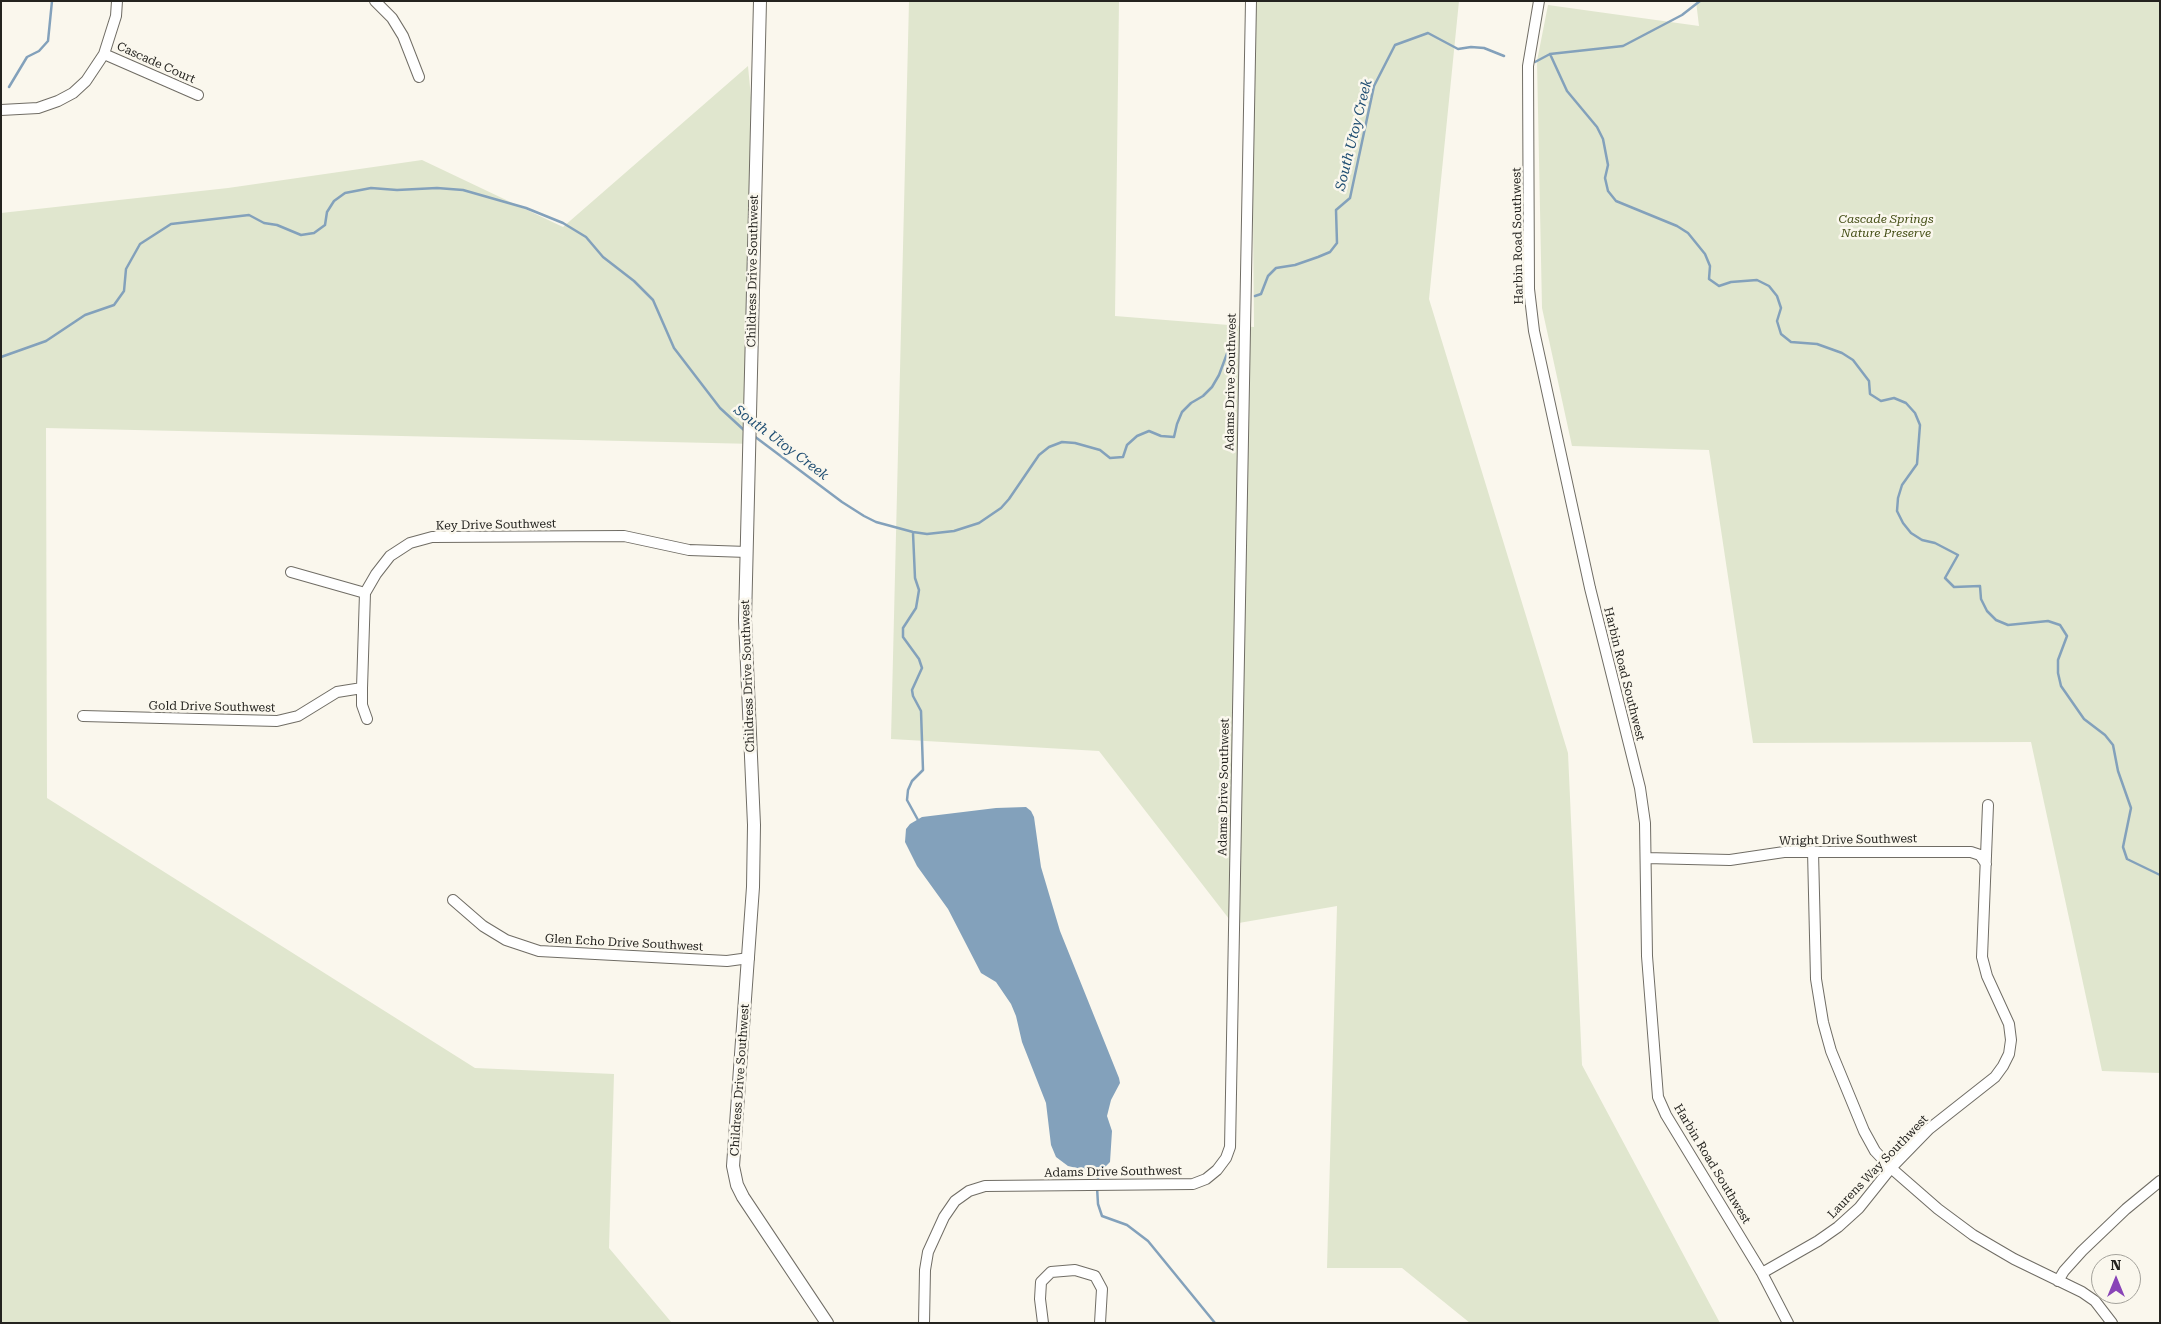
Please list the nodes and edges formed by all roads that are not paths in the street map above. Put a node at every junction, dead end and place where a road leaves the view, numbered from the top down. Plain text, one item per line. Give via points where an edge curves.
1 (117, 1) edge
2 (375, 1) edge
3 (760, 1) edge
4 (1251, 1) edge
5 (1539, 1) edge
6 (104, 54) junction
7 (419, 77) dead end
8 (198, 95) dead end
9 (5, 110) edge
10 (747, 552) junction
11 (291, 572) dead end
12 (365, 593) junction
13 (362, 688) junction
14 (83, 716) dead end
15 (367, 719) dead end
16 (1988, 805) dead end
17 (1813, 851) junction
18 (1646, 858) junction
19 (1986, 864) junction
20 (453, 900) dead end
21 (749, 958) junction
22 (1891, 1168) junction
23 (2160, 1181) edge
24 (1762, 1272) junction
25 (2058, 1281) junction
26 (828, 1323) edge
27 (924, 1323) edge
28 (1043, 1323) edge
29 (1100, 1323) edge
30 (1788, 1323) edge
31 (2112, 1323) edge

1 - 6 street via 116,16
2 - 7 street via 392,18 403,36
3 - 10 street, Childress Drive Southwest
4 - 27 street, Adams Drive Southwest via 1230,1147 1217,1170 1193,1184 985,1186 969,1191 955,1201 944,1217 928,1252 924,1270
5 - 18 street, Harbin Road Southwest via 1528,66 1529,289 1534,331 1590,588 1640,788
6 - 8 street, Cascade Court
6 - 9 street via 91,75 73,93 38,108
10 - 12 street, Key Drive Southwest via 689,550 624,536 432,537 410,543 390,556
10 - 21 street, Childress Drive Southwest via 745,639 754,825
11 - 12 street
12 - 13 street, Key Drive Southwest
13 - 14 street, Gold Drive Southwest via 337,692 298,716 277,722
13 - 15 street, Key Drive Southwest via 362,705
16 - 19 street, Laurens Way Southwest
17 - 18 street, Wright Drive Southwest via 1730,860
17 - 19 street, Wright Drive Southwest via 1971,852 1980,855
17 - 22 street via 1816,979 1823,1022 1864,1132 1875,1151
18 - 24 street, Harbin Road Southwest via 1646,956 1658,1097 1666,1116
19 - 22 street, Laurens Way Southwest via 1982,957 2009,1024 2009,1054 1995,1077 1930,1129
20 - 21 street, Glen Echo Drive Southwest via 498,936 539,951 727,961
21 - 26 street, Childress Drive Southwest via 736,1111 734,1166 737,1185
22 - 24 street, Laurens Way Southwest via 1859,1208 1838,1227
22 - 25 street via 1973,1235
23 - 25 street via 2082,1251
24 - 30 street, Harbin Road Southwest
25 - 31 street via 2095,1301
28 - 29 street via 1041,1282 1051,1272 1075,1270 1095,1276 1102,1289

